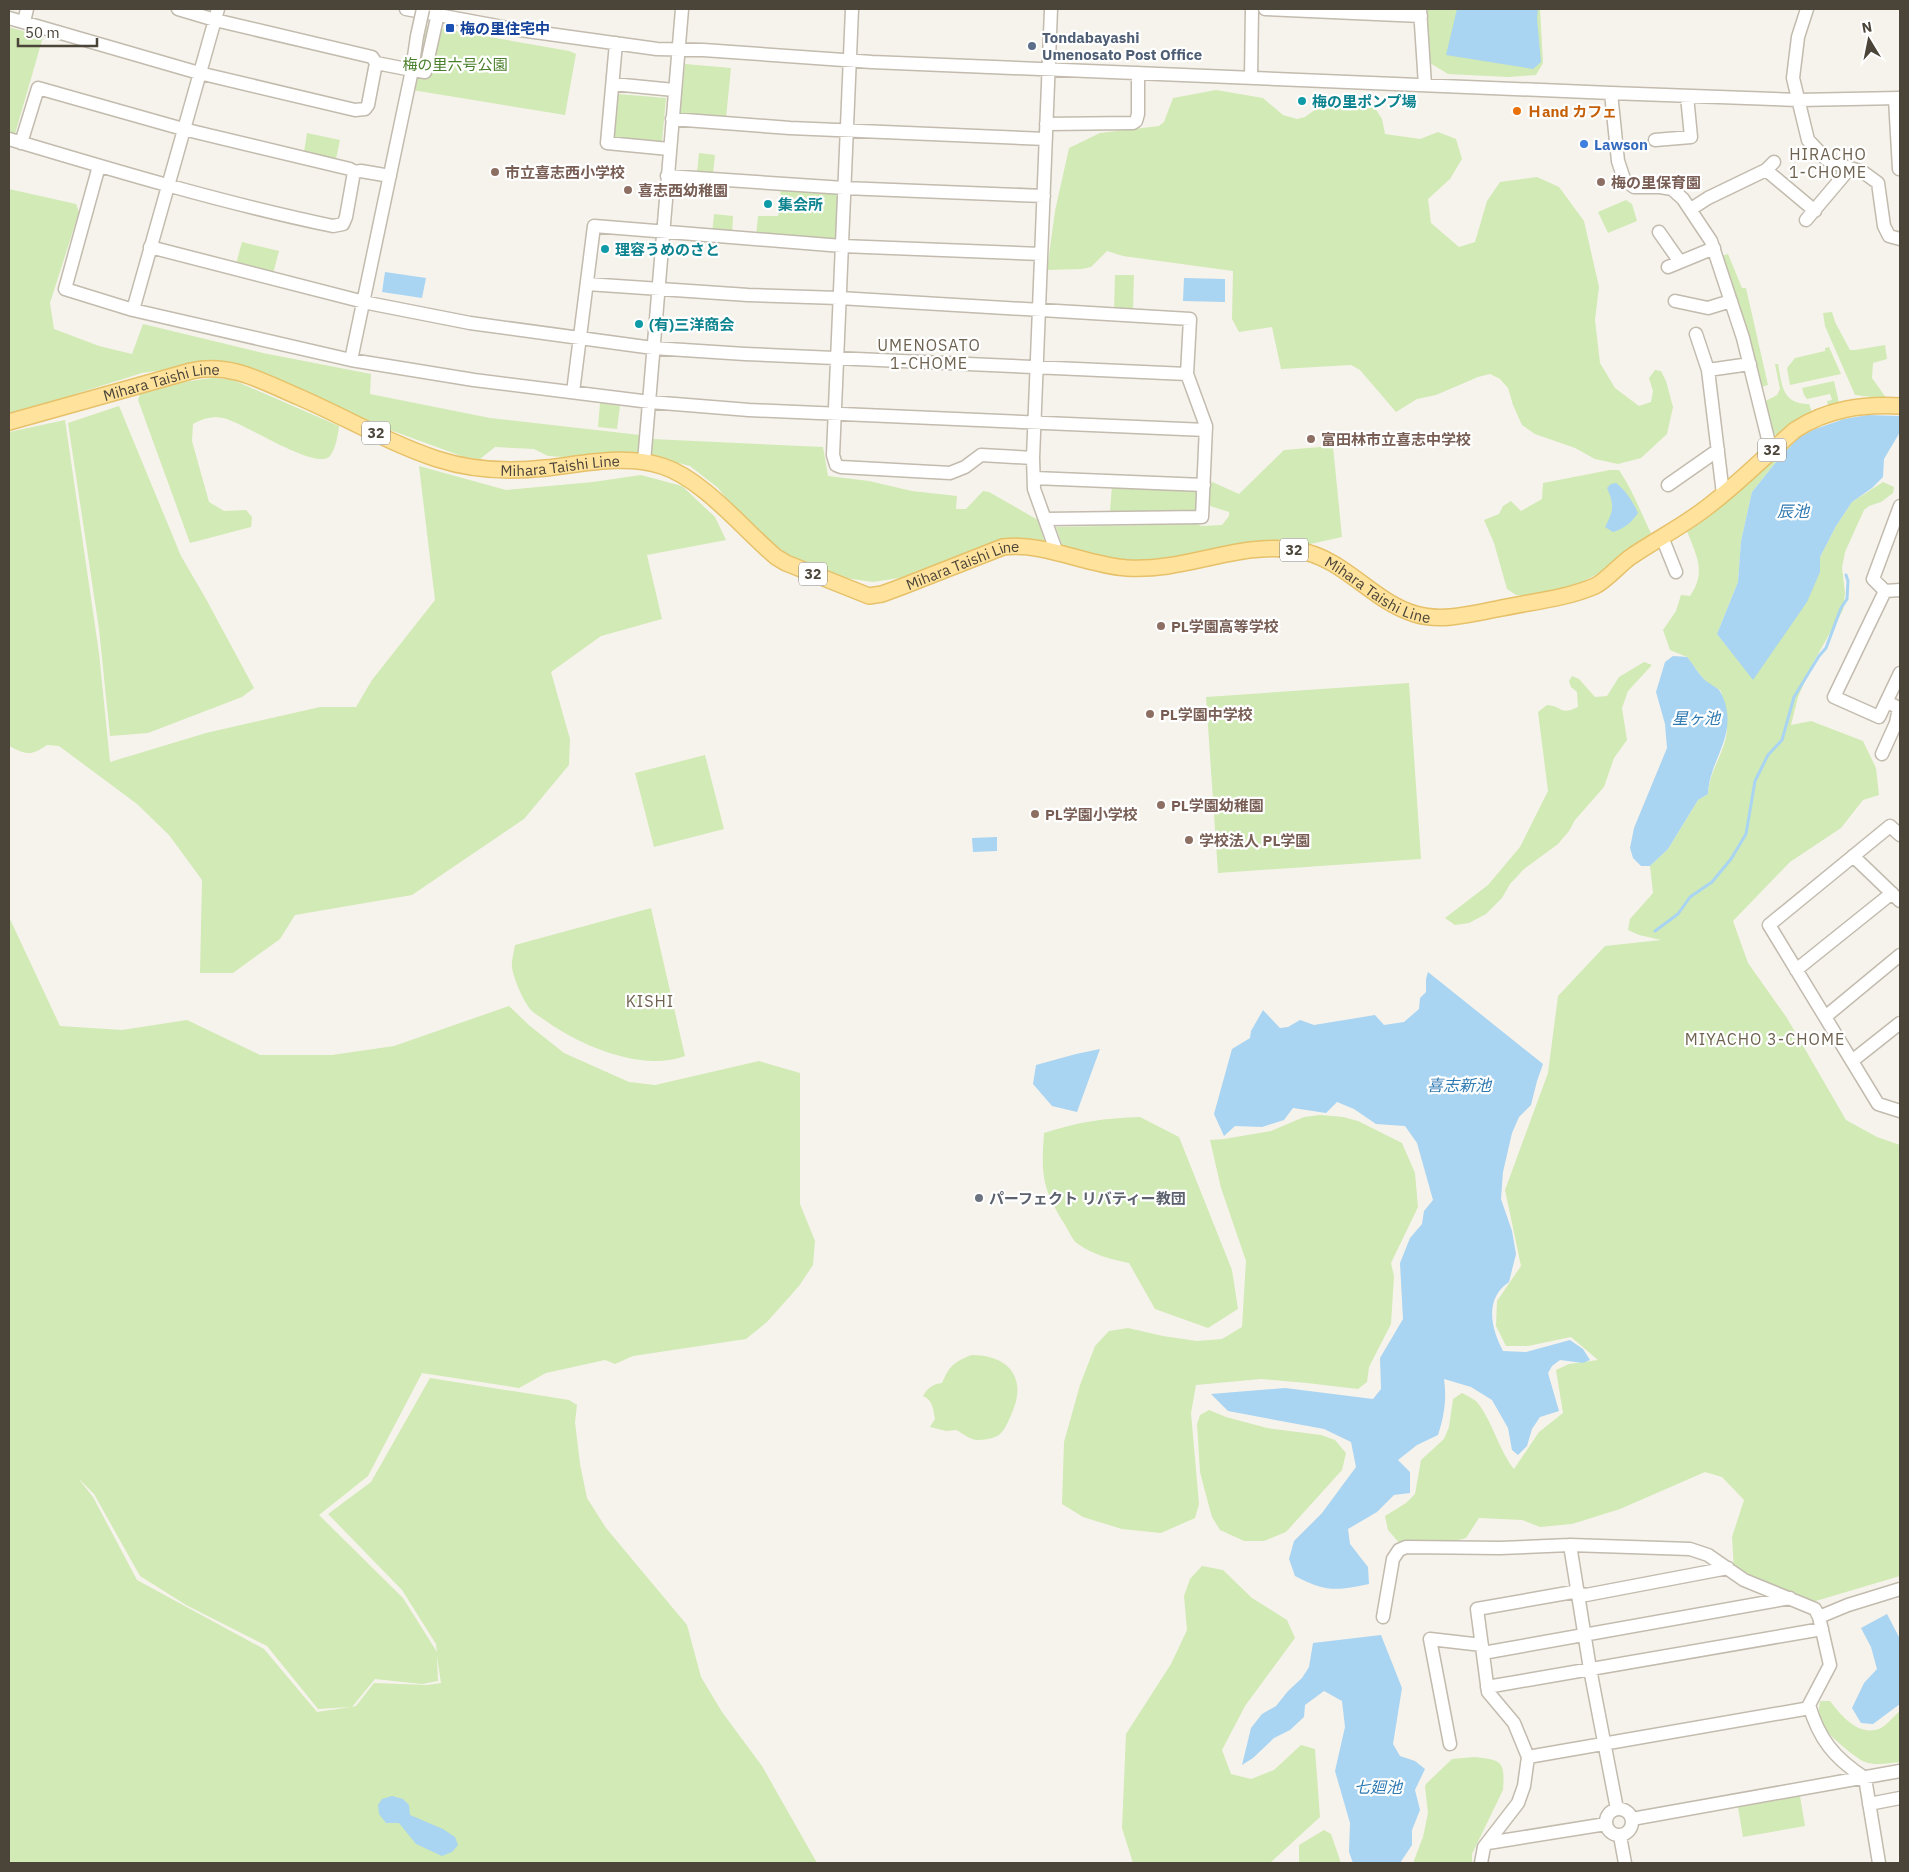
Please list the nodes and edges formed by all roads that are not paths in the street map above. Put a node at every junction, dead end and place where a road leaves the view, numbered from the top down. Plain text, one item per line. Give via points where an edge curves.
1 (27, 9) edge
2 (178, 9) edge
3 (406, 9) edge
4 (423, 9) edge
5 (682, 9) edge
6 (852, 9) edge
7 (1051, 9) edge
8 (1252, 9) edge
9 (1265, 9) edge
10 (1807, 9) edge
11 (439, 12) edge
12 (1420, 12) edge
13 (216, 14) edge
14 (9, 18) edge
15 (24, 22) junction
16 (616, 43) junction
17 (677, 49) junction
18 (850, 61) junction
19 (376, 63) junction
20 (1049, 69) junction
21 (412, 70) junction
22 (199, 73) junction
23 (1138, 73) junction
24 (1251, 77) junction
25 (613, 84) junction
26 (1425, 85) junction
27 (674, 90) junction
28 (1611, 93) junction
29 (1687, 96) junction
30 (1898, 99) edge
31 (1798, 100) junction
32 (672, 118) junction
33 (1046, 124) junction
34 (183, 129) junction
35 (846, 131) junction
36 (9, 139) edge
37 (1046, 140) junction
38 (1654, 140) dead end
39 (21, 143) junction
40 (669, 150) junction
41 (1900, 155) edge
42 (99, 166) junction
43 (1850, 168) junction
44 (1899, 169) edge
45 (354, 172) junction
46 (390, 176) junction
47 (667, 176) junction
48 (167, 186) junction
49 (844, 188) junction
50 (1044, 196) junction
51 (1690, 209) junction
52 (662, 232) junction
53 (1659, 232) dead end
54 (1900, 239) edge
55 (842, 246) junction
56 (150, 247) junction
57 (1714, 248) junction
58 (1041, 254) junction
59 (587, 284) junction
60 (658, 288) junction
61 (839, 298) junction
62 (1675, 301) dead end
63 (1731, 301) junction
64 (364, 302) junction
65 (133, 310) junction
66 (1039, 310) junction
67 (1696, 334) dead end
68 (580, 338) junction
69 (653, 348) junction
70 (837, 357) junction
71 (351, 360) junction
72 (1750, 364) junction
73 (1037, 366) junction
74 (1708, 370) junction
75 (1187, 374) junction
76 (573, 392) junction
77 (649, 402) junction
78 (1900, 406) edge
79 (834, 414) junction
80 (9, 422) edge
81 (1035, 422) junction
82 (1206, 430) junction
83 (1718, 450) junction
84 (1771, 451) junction
85 (1033, 458) junction
86 (644, 462) junction
87 (1034, 478) junction
88 (1204, 485) junction
89 (1668, 485) dead end
90 (1723, 494) junction
91 (1900, 506) edge
92 (1045, 519) junction
93 (1662, 537) junction
94 (1057, 553) junction
95 (1676, 572) dead end
96 (1900, 590) edge
97 (1885, 591) junction
98 (1900, 673) edge
99 (1886, 702) junction
100 (1882, 754) dead end
101 (1900, 835) edge
102 (1853, 856) junction
103 (1896, 897) edge
104 (1900, 955) edge
105 (1796, 970) junction
106 (1825, 1017) junction
107 (1900, 1023) edge
108 (1852, 1061) junction
109 (1900, 1111) edge
110 (1570, 1545) junction
111 (1728, 1568) junction
112 (1900, 1589) edge
113 (1578, 1593) junction
114 (1790, 1598) junction
115 (1383, 1617) dead end
116 (1821, 1623) junction
117 (1585, 1635) junction
118 (1482, 1649) junction
119 (1590, 1670) junction
120 (1487, 1687) junction
121 (1810, 1708) junction
122 (1450, 1744) dead end
123 (1604, 1744) junction
124 (1528, 1757) junction
125 (1900, 1771) edge
126 (1865, 1778) junction
127 (1900, 1798) edge
128 (1869, 1804) junction
129 (1617, 1809) junction
130 (1632, 1819) junction
131 (1606, 1824) junction
132 (1620, 1836) junction
133 (1488, 1843) junction
134 (1481, 1863) edge
135 (1625, 1863) edge
136 (1880, 1863) edge

1 - 15 street
2 - 13 street
3 - 11 street
4 - 21 street, bridge
5 - 17 street
6 - 18 street
7 - 20 street
8 - 24 street
9 - 12 street
10 - 31 street via 1798,37 1793,78
11 - 16 street via 513,29
11 - 21 street via 425,72
12 - 26 street
13 - 19 street via 372,57
13 - 22 street
14 - 15 street
15 - 22 street
16 - 17 street
16 - 25 street
17 - 18 street
17 - 27 street
18 - 20 street
18 - 35 street
19 - 21 street
19 - 22 street via 368,105 360,110
20 - 23 street
20 - 33 street
21 - 46 street
22 - 34 street
23 - 24 street
23 - 33 street via 1138,114 1133,123
24 - 26 street
25 - 27 street
25 - 40 street via 607,143
26 - 28 street
27 - 32 street
28 - 29 street
28 - 51 street via 1618,161 1624,179 1634,187 1672,189
29 - 31 street
29 - 38 street via 1691,137 1673,145
30 - 31 street
30 - 41 street
31 - 43 street via 1808,140 1826,159
32 - 35 street
32 - 40 street
33 - 37 street
34 - 39 street via 38,88
34 - 45 street
34 - 48 street
35 - 37 street
35 - 49 street
36 - 39 street
37 - 50 street
39 - 42 street
40 - 47 street
41 - 44 street
42 - 48 street
42 - 65 street via 65,289
43 - 51 street via 1810,216 1770,166
43 - 54 street via 1863,172 1878,183 1884,226 1889,236
45 - 46 street
45 - 48 street via 346,217 343,224 332,226
46 - 64 street
47 - 49 street
47 - 52 street
48 - 56 street
49 - 50 street
49 - 55 street
50 - 58 street
51 - 57 street
52 - 55 street
52 - 59 street via 594,226
52 - 60 street
53 - 57 street via 1674,265
55 - 58 street
55 - 61 street
56 - 64 street
56 - 65 street
57 - 63 street
58 - 66 street
59 - 60 street
59 - 68 street
60 - 61 street
60 - 69 street
61 - 66 street
61 - 70 street
62 - 63 street via 1708,308
63 - 72 street
64 - 68 street via 470,323
64 - 71 street
65 - 71 street
66 - 73 street
66 - 75 street via 1190,319
67 - 74 street
68 - 69 street
68 - 76 street
69 - 70 street
69 - 77 street
70 - 73 street
70 - 79 street
71 - 76 street
72 - 74 street
72 - 84 street
73 - 75 street
73 - 81 street
74 - 83 street
75 - 82 street
76 - 77 street
77 - 79 street
77 - 86 street
78 - 84 main road, Mihara Taishi Line / 32 via 1866,406 1821,415 1795,430
79 - 81 street
79 - 85 street via 833,455 836,465 841,467 950,472 965,467 981,455
80 - 86 main road, Mihara Taishi Line / 32 via 191,371 215,368 247,374 438,460 489,469
81 - 82 street
81 - 85 street
82 - 88 street
83 - 89 street
83 - 90 street
84 - 90 main road, Mihara Taishi Line / 32
85 - 87 street
86 - 94 main road, Mihara Taishi Line / 32 via 675,470 690,478 776,558 869,596 882,594 1003,547 1037,548
87 - 88 street
87 - 92 street via 1034,489
88 - 92 street via 1202,517
90 - 93 main road, Mihara Taishi Line / 32
91 - 97 street via 1873,579
92 - 94 street
93 - 94 main road, Mihara Taishi Line / 32 via 1624,562 1598,585 1582,591 1466,615 1433,618 1396,606 1331,560 1298,550 1252,549 1146,569 1088,562
93 - 95 street
96 - 97 street
97 - 99 street via 1834,697 1879,717
98 - 99 street
99 - 100 street via 1899,708
101 - 102 street via 1890,826
102 - 103 street
102 - 105 street via 1769,925
103 - 105 street
104 - 106 street
105 - 106 street
106 - 108 street
107 - 108 street
108 - 109 street via 1878,1104
110 - 111 street via 1690,1549 1708,1555
110 - 113 street
110 - 115 street via 1406,1547 1399,1550 1393,1559
111 - 113 street via 1586,1595
111 - 114 street via 1744,1580
112 - 116 street via 1848,1605
113 - 117 street
113 - 118 street via 1477,1609
114 - 116 street via 1816,1609
114 - 117 street
116 - 119 street
116 - 121 street via 1830,1665
117 - 118 street
117 - 119 street
118 - 120 street
118 - 122 street via 1430,1639
119 - 120 street
119 - 123 street
120 - 124 street via 1514,1723
121 - 123 street
121 - 126 street via 1825,1744 1847,1766
123 - 124 street
123 - 129 street
124 - 133 street via 1518,1803
125 - 126 street
126 - 128 street
126 - 130 street
127 - 128 street
128 - 136 street
129 - 130 street via 1626,1811
129 - 131 street via 1609,1814
130 - 132 street via 1629,1829
131 - 132 street via 1611,1832
131 - 133 street
132 - 135 street
133 - 134 street

